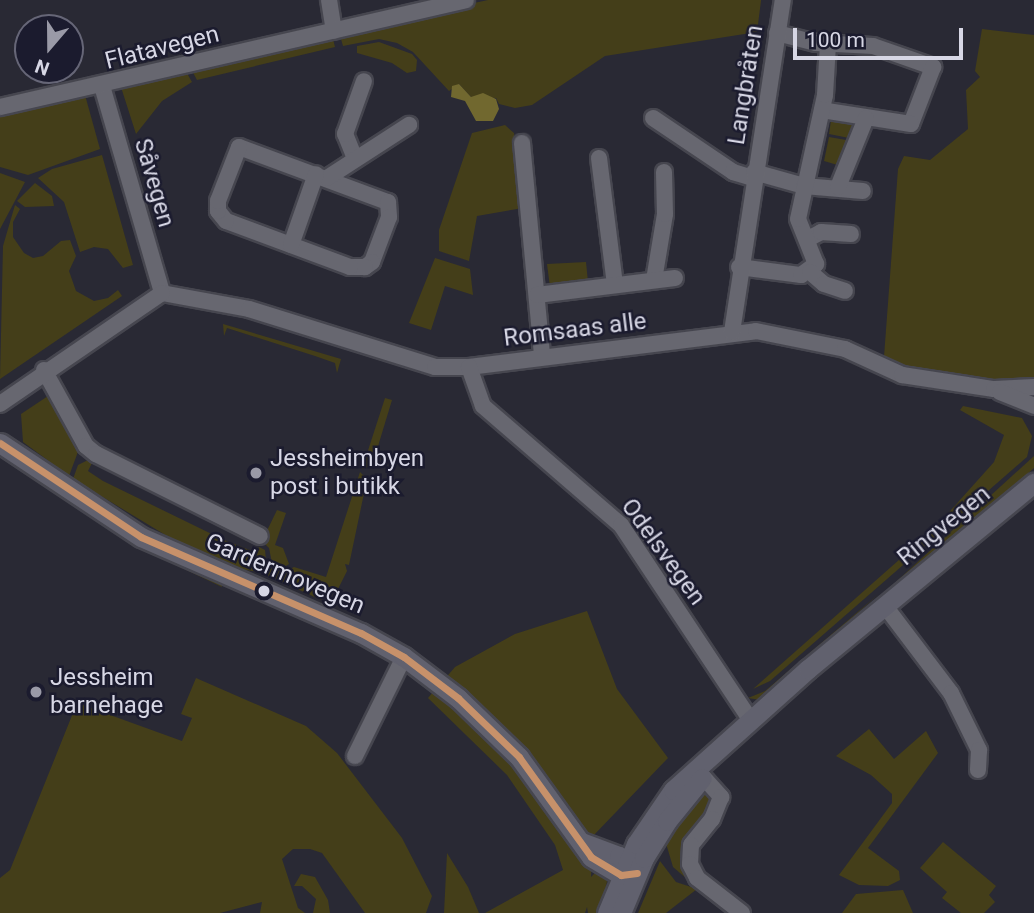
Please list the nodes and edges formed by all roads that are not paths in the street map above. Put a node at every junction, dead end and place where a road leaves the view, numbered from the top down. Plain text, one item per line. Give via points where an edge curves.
1 (329, 0) edge
2 (466, 0) edge
3 (783, 0) edge
4 (334, 31) junction
5 (777, 33) junction
6 (828, 44) junction
7 (364, 81) dead end
8 (102, 86) junction
9 (0, 107) edge
10 (822, 110) junction
11 (653, 118) dead end
12 (866, 118) junction
13 (409, 125) dead end
14 (522, 143) dead end
15 (354, 156) junction
16 (599, 158) dead end
17 (664, 172) dead end
18 (753, 175) junction
19 (322, 176) junction
20 (804, 186) junction
21 (838, 187) junction
22 (863, 191) dead end
23 (851, 234) dead end
24 (808, 239) junction
25 (291, 245) junction
26 (738, 267) junction
27 (810, 272) junction
28 (675, 278) dead end
29 (654, 280) junction
30 (615, 285) junction
31 (845, 291) dead end
32 (162, 293) junction
33 (537, 295) junction
34 (732, 332) junction
35 (542, 356) junction
36 (469, 367) junction
37 (44, 370) junction
38 (1034, 387) edge
39 (995, 389) junction
40 (0, 404) edge
41 (1034, 406) edge
42 (0, 443) edge
43 (1034, 483) edge
44 (260, 536) dead end
45 (885, 606) junction
46 (833, 651) junction
47 (404, 657) junction
48 (750, 719) junction
49 (355, 756) dead end
50 (978, 769) dead end
51 (700, 772) junction
52 (629, 870) junction
53 (607, 913) edge
54 (621, 913) edge
55 (742, 913) edge

1 - 4 street
2 - 4 street, Flatavegen
3 - 5 street, Langbråten
4 - 8 street, Flatavegen
5 - 6 street
5 - 18 street, Langbråten
6 - 10 street
6 - 12 street via 873,46 933,67 911,124
7 - 15 street via 345,134
8 - 9 street, Flatavegen
8 - 32 street, Såvegen
10 - 12 street
10 - 20 street
11 - 18 street, Langbråten via 733,172
12 - 21 street
13 - 15 street
14 - 33 street
15 - 19 street
16 - 30 street
17 - 29 street via 665,214
18 - 20 street
18 - 26 street, Langbråten
19 - 25 street
19 - 25 street via 388,202 389,217 372,262 350,267
19 - 25 street via 239,146 218,201 226,221
20 - 21 street
20 - 24 street via 798,219
21 - 22 street
23 - 24 street via 821,232
24 - 27 street via 816,264
26 - 27 street via 801,275
26 - 34 street, Langbråten
27 - 31 street
28 - 29 street
29 - 30 street
30 - 33 street
32 - 36 street, Romsaas alle via 249,309 423,364
32 - 37 street
33 - 35 street
34 - 35 street, Romsaas alle
34 - 39 street, Romsaas alle via 785,334 845,349 902,375
35 - 36 street, Romsaas alle
36 - 48 street, Odelsvegen via 483,406 621,525
37 - 40 street
37 - 44 street via 86,446 96,454
38 - 39 street, Romsaas alle
39 - 41 street, Romsaas alle
42 - 47 main road, Gardermovegen via 141,537 347,626
43 - 45 main road, Ringvegen
45 - 46 main road, Ringvegen
45 - 50 street via 951,693 979,750
46 - 48 main road, Ringvegen
46 - 51 main road, Ringvegen via 815,675
47 - 49 street
47 - 52 main road, Gardermovegen via 458,698 520,757 591,857
48 - 51 main road, Ringvegen
51 - 52 main road, Ringvegen via 666,799
51 - 55 street via 721,797 712,819 691,845 690,864 697,878
52 - 53 main road
52 - 54 main road

